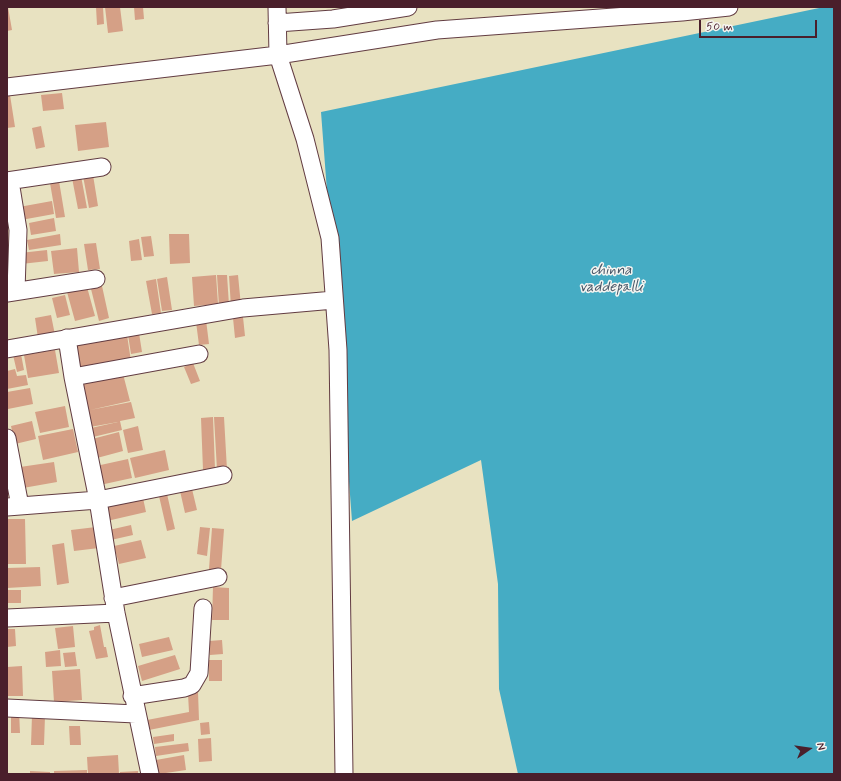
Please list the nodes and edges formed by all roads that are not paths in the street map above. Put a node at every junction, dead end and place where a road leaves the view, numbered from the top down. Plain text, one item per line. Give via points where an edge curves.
1 (408, 7) edge
2 (729, 7) edge
3 (277, 15) edge
4 (278, 55) junction
5 (7, 87) edge
6 (102, 167) dead end
7 (8, 181) edge
8 (96, 279) dead end
9 (12, 292) edge
10 (334, 300) junction
11 (67, 338) junction
12 (7, 349) edge
13 (199, 354) dead end
14 (74, 378) junction
15 (7, 438) edge
16 (224, 475) dead end
17 (98, 500) junction
18 (14, 506) edge
19 (218, 577) dead end
20 (114, 606) junction
21 (203, 608) dead end
22 (7, 618) edge
23 (132, 696) junction
24 (7, 708) edge
25 (136, 714) junction
26 (150, 774) edge
27 (344, 774) edge

1 - 3 street via 333,19
2 - 4 street via 437,30
3 - 4 street
4 - 5 street
4 - 10 street via 305,139 330,238
6 - 7 street
7 - 9 street via 18,230
8 - 9 street
10 - 11 street via 243,308
10 - 27 street via 338,350
11 - 12 street
11 - 14 street
13 - 14 street
14 - 17 street
15 - 18 street
16 - 17 street
17 - 18 street
17 - 20 street
19 - 20 street
20 - 22 street
20 - 23 street
21 - 23 street via 199,673 192,685
23 - 25 street
24 - 25 street
25 - 26 street

